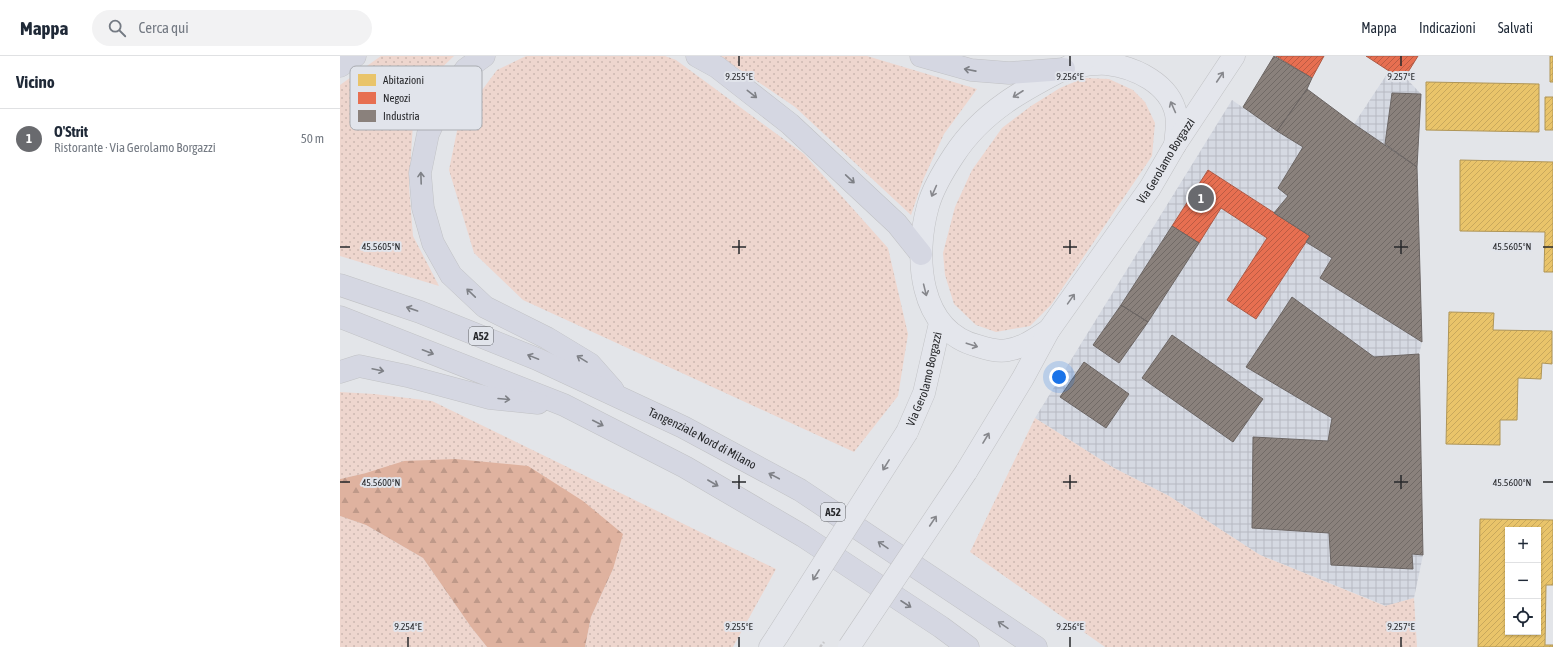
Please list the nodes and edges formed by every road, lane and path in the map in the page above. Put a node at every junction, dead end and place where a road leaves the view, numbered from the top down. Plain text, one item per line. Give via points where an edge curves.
1 (355, 56) edge
2 (484, 56) edge
3 (697, 56) edge
4 (921, 56) edge
5 (1089, 56) edge
6 (1234, 56) edge
7 (340, 66) edge
8 (471, 66) edge
9 (1064, 69) junction
10 (430, 130) edge
11 (1175, 145) junction
12 (921, 254) junction
13 (340, 285) edge
14 (340, 317) edge
15 (940, 323) junction
16 (1049, 330) junction
17 (340, 372) edge
18 (619, 396) junction
19 (564, 405) junction
20 (942, 627) junction
21 (774, 641) edge
22 (849, 647) edge
23 (960, 647) edge
24 (968, 647) edge
25 (1036, 647) edge

1 - 7 highway
8 -> 2 highway
3 -> 12 highway via 717,67 790,124 897,224
9 -> 4 highway via 1009,73 971,70
5 - 9 main road, Via Gerolamo Borgazzi
11 -> 6 main road, Via Gerolamo Borgazzi
11 -> 9 main road via 1176,113 1167,95 1154,81 1108,64 1093,63
9 -> 12 main road, Via Gerolamo Borgazzi via 1004,103 978,126 955,154 940,178 928,205
18 -> 10 highway via 590,364 547,338 485,307 451,275 432,243 423,208 420,173
16 -> 11 main road, Via Gerolamo Borgazzi via 1150,188
12 -> 15 main road, Via Gerolamo Borgazzi via 925,290
18 -> 13 highway, Tangenziale Nord di Milano / A52 via 501,344 420,312
14 -> 19 highway
15 -> 16 main road via 967,344 1000,350 1023,345
15 -> 21 main road, Via Gerolamo Borgazzi, bridge via 924,393 907,432
22 -> 16 main road, Via Gerolamo Borgazzi, bridge via 966,472
17 -> 19 highway via 359,366 489,398
25 -> 18 highway, Tangenziale Nord di Milano / A52 via 800,490
19 -> 20 highway via 685,467 803,536
20 - 23 highway
20 - 24 highway

